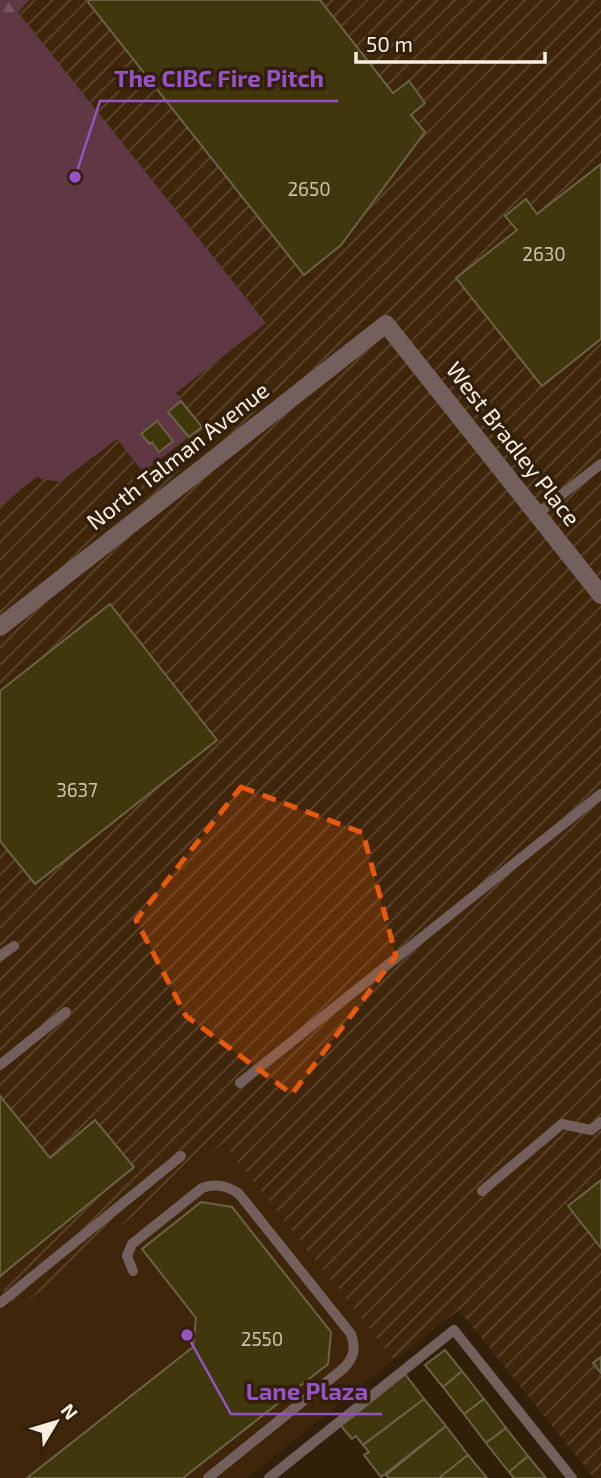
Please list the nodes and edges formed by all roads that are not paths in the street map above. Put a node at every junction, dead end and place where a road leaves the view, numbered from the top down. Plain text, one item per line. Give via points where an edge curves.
1 (386, 324) joint
2 (601, 464) edge
3 (537, 514) junction
4 (601, 595) edge
5 (0, 627) edge
6 (601, 793) edge
7 (14, 946) dead end
8 (0, 957) edge
9 (66, 1012) dead end
10 (0, 1065) edge
11 (240, 1083) dead end
12 (601, 1122) edge
13 (181, 1156) dead end
14 (482, 1191) dead end
15 (132, 1271) dead end
16 (0, 1303) edge
17 (208, 1478) edge
18 (269, 1478) edge
19 (572, 1478) edge

1 - 3 street, West Bradley Place
1 - 5 street, North Talman Avenue
2 - 3 lane
3 - 4 street, West Bradley Place
6 - 11 lane
7 - 8 lane
9 - 10 lane
12 - 14 lane via 591,1130 562,1124
13 - 16 lane
15 - 17 lane via 127,1256 132,1244 202,1188 226,1187 239,1194 355,1343 353,1357 344,1368
18 - 19 lane via 454,1330

